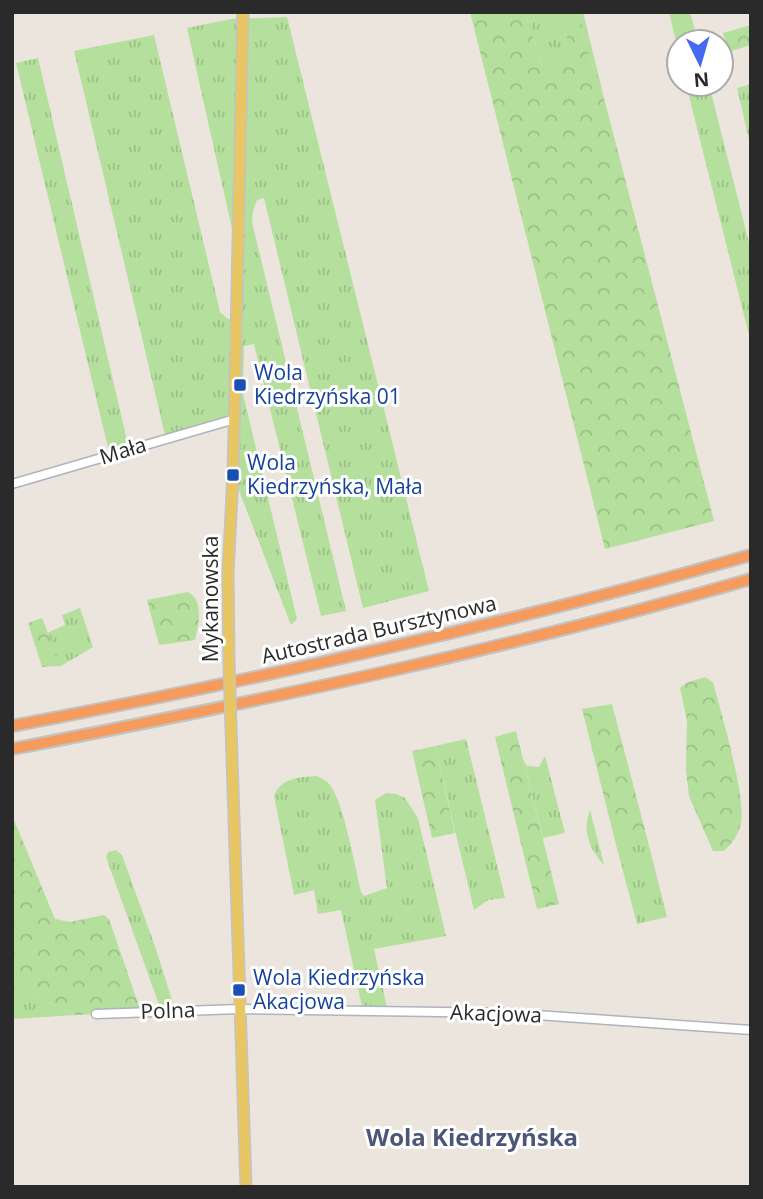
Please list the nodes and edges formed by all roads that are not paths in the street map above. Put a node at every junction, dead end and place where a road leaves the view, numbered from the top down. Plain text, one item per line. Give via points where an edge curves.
1 (243, 12) edge
2 (235, 419) junction
3 (12, 484) edge
4 (751, 555) edge
5 (751, 579) edge
6 (12, 726) edge
7 (12, 749) edge
8 (240, 1009) junction
9 (96, 1014) dead end
10 (751, 1030) edge
11 (246, 1187) edge

1 - 2 main road, Mykanowska
2 - 3 street, Mała
2 - 8 main road, Mykanowska, bridge via 228,572
4 - 6 highway, Autostrada Bursztynowa via 425,640
5 - 7 highway, Autostrada Bursztynowa via 410,667
8 - 9 street, Polna
8 - 10 street, Akacjowa via 507,1013
8 - 11 main road, Mykanowska

